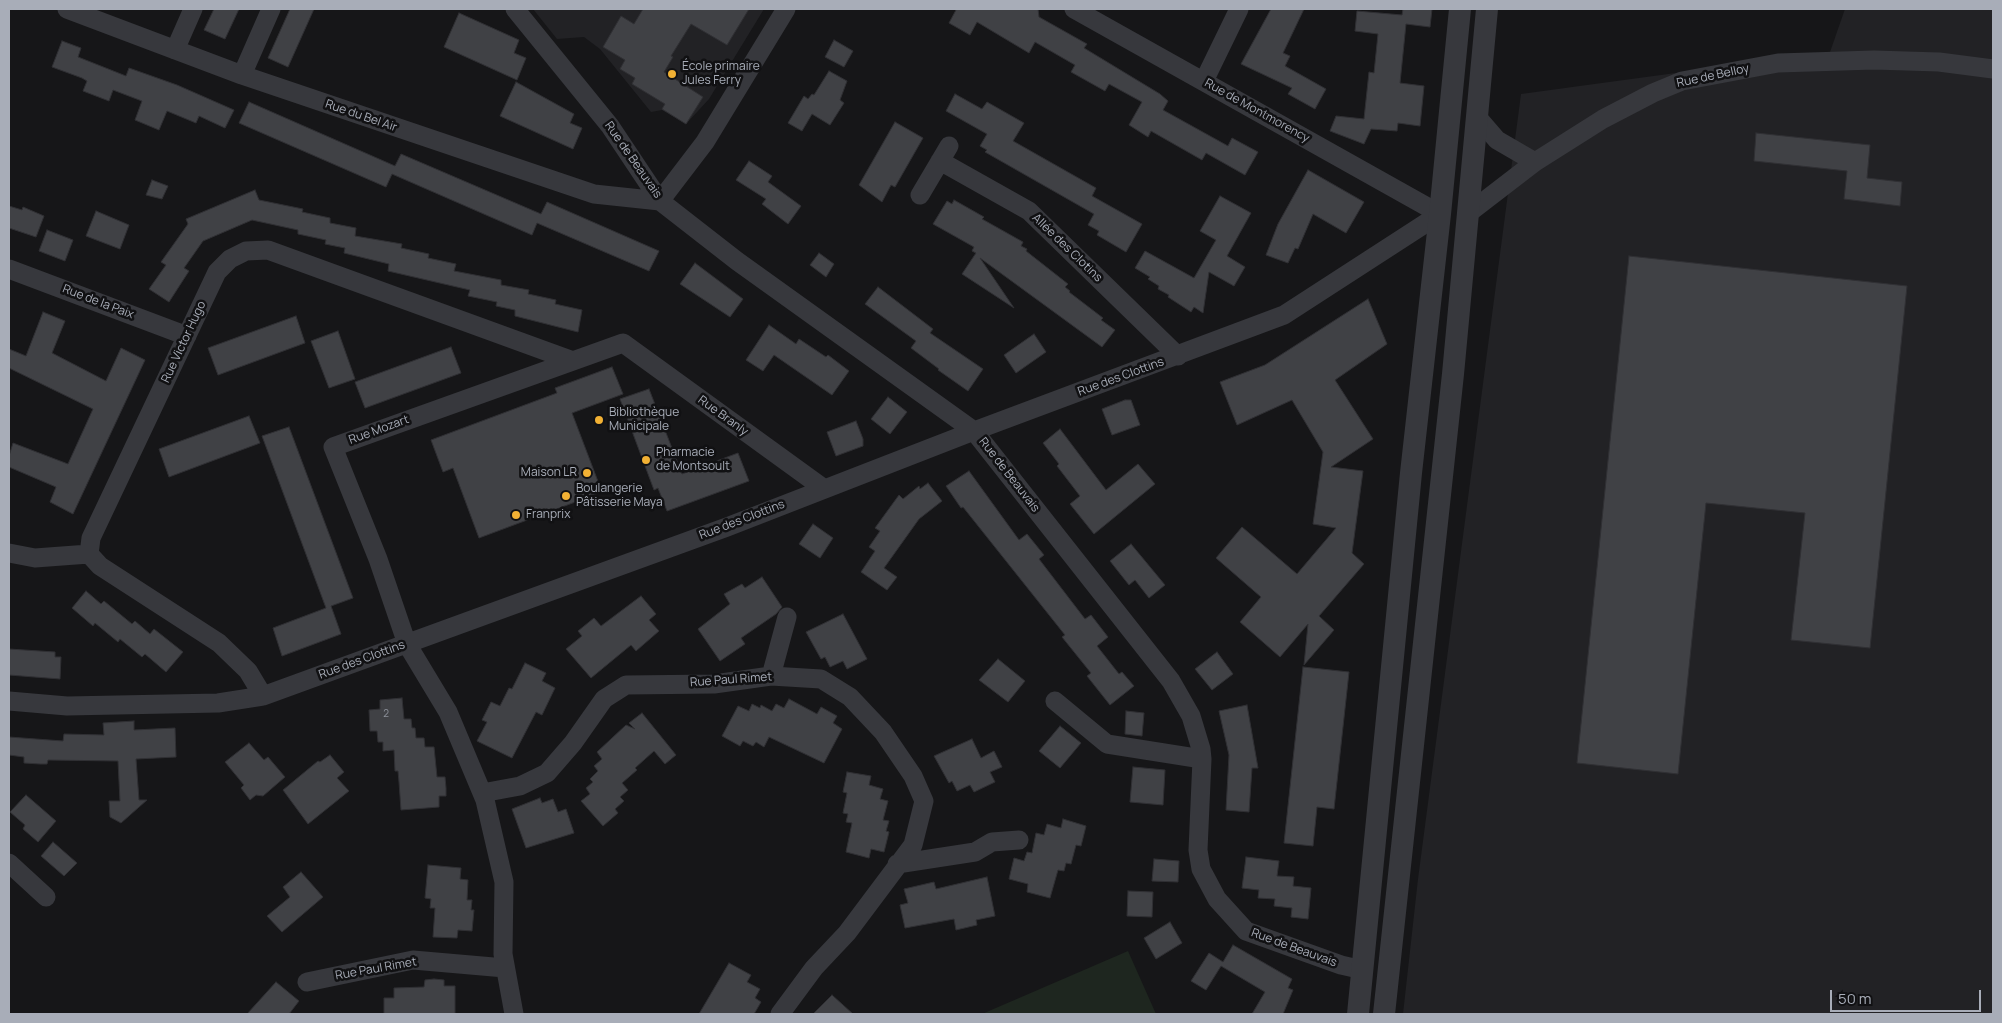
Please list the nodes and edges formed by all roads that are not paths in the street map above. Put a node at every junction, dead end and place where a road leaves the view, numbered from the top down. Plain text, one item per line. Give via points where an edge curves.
1 (67, 9) edge
2 (193, 9) edge
3 (271, 9) edge
4 (515, 9) edge
5 (786, 9) edge
6 (1074, 9) edge
7 (1239, 9) edge
8 (1460, 9) edge
9 (1487, 9) edge
10 (175, 50) junction
11 (1993, 70) edge
12 (242, 74) junction
13 (1204, 81) junction
14 (1453, 94) junction
15 (1478, 118) junction
16 (1535, 162) junction
17 (1480, 191) junction
18 (920, 195) dead end
19 (660, 201) junction
20 (1440, 214) junction
21 (9, 269) edge
22 (187, 336) junction
23 (623, 344) joint
24 (1178, 356) junction
25 (573, 361) junction
26 (974, 431) junction
27 (823, 488) junction
28 (9, 553) edge
29 (89, 554) junction
30 (787, 617) dead end
31 (407, 644) junction
32 (771, 676) junction
33 (263, 696) junction
34 (9, 701) edge
35 (1055, 701) dead end
36 (1202, 759) junction
37 (482, 793) junction
38 (1019, 840) dead end
39 (9, 863) edge
40 (897, 864) junction
41 (46, 897) dead end
42 (505, 968) junction
43 (1362, 970) junction
44 (307, 982) dead end
45 (514, 1014) edge
46 (780, 1014) edge
47 (1358, 1014) edge
48 (1384, 1014) edge

1 - 10 street, Rue du Bel Air
2 - 10 street
3 - 12 street
4 - 19 street, Rue de Beauvais via 610,126
5 - 19 street via 705,142
6 - 13 street, Rue de Montmorency
7 - 13 street
8 - 14 street
9 - 15 street
10 - 12 street, Rue du Bel Air
11 - 16 street, Rue de Belloy via 1939,62 1778,63 1682,81 1653,92 1603,119
12 - 19 street, Rue du Bel Air via 594,194
13 - 20 street, Rue de Montmorency
14 - 17 street via 1459,154
14 - 20 street
15 - 16 street via 1497,140
15 - 17 street
16 - 17 street, Rue de Belloy
17 - 48 street via 1470,212
18 - 24 street, Allée des Clotins via 944,154 1029,211
19 - 26 street, Rue de Beauvais via 737,261
20 - 24 street, Rue des Clottins via 1284,315
20 - 43 street
21 - 22 street, Rue de la Paix
22 - 25 street, Rue Victor Hugo via 216,272 230,259 246,251 268,250
22 - 29 street, Rue Victor Hugo via 91,538
23 - 25 street, Rue Mozart
23 - 27 street, Rue Branly
24 - 26 street, Rue des Clottins
25 - 31 street, Rue Mozart via 333,447 378,559
26 - 27 street, Rue des Clottins
26 - 36 street, Rue de Beauvais via 1170,681 1191,716
27 - 31 street, Rue des Clottins via 727,527
28 - 29 street via 35,558
29 - 33 street via 100,566 219,643 248,671
30 - 32 street
31 - 33 street, Rue des Clottins
31 - 37 street via 448,712
32 - 37 street, Rue Paul Rimet via 714,684 626,685 604,700 573,744 547,773 520,786
32 - 40 street, Rue Paul Rimet via 821,679 850,697 883,732 913,776 924,801 913,845
33 - 34 street, Rue des Clottins via 218,703 67,706
35 - 36 street via 1107,744
36 - 43 street, Rue de Beauvais via 1198,850 1202,869 1217,899 1246,930
37 - 42 street via 504,882
38 - 40 street via 992,842 975,852
39 - 41 street
40 - 46 street, Rue Paul Rimet via 847,933 814,968
42 - 44 street, Rue Paul Rimet via 413,960
42 - 45 street
43 - 47 street

